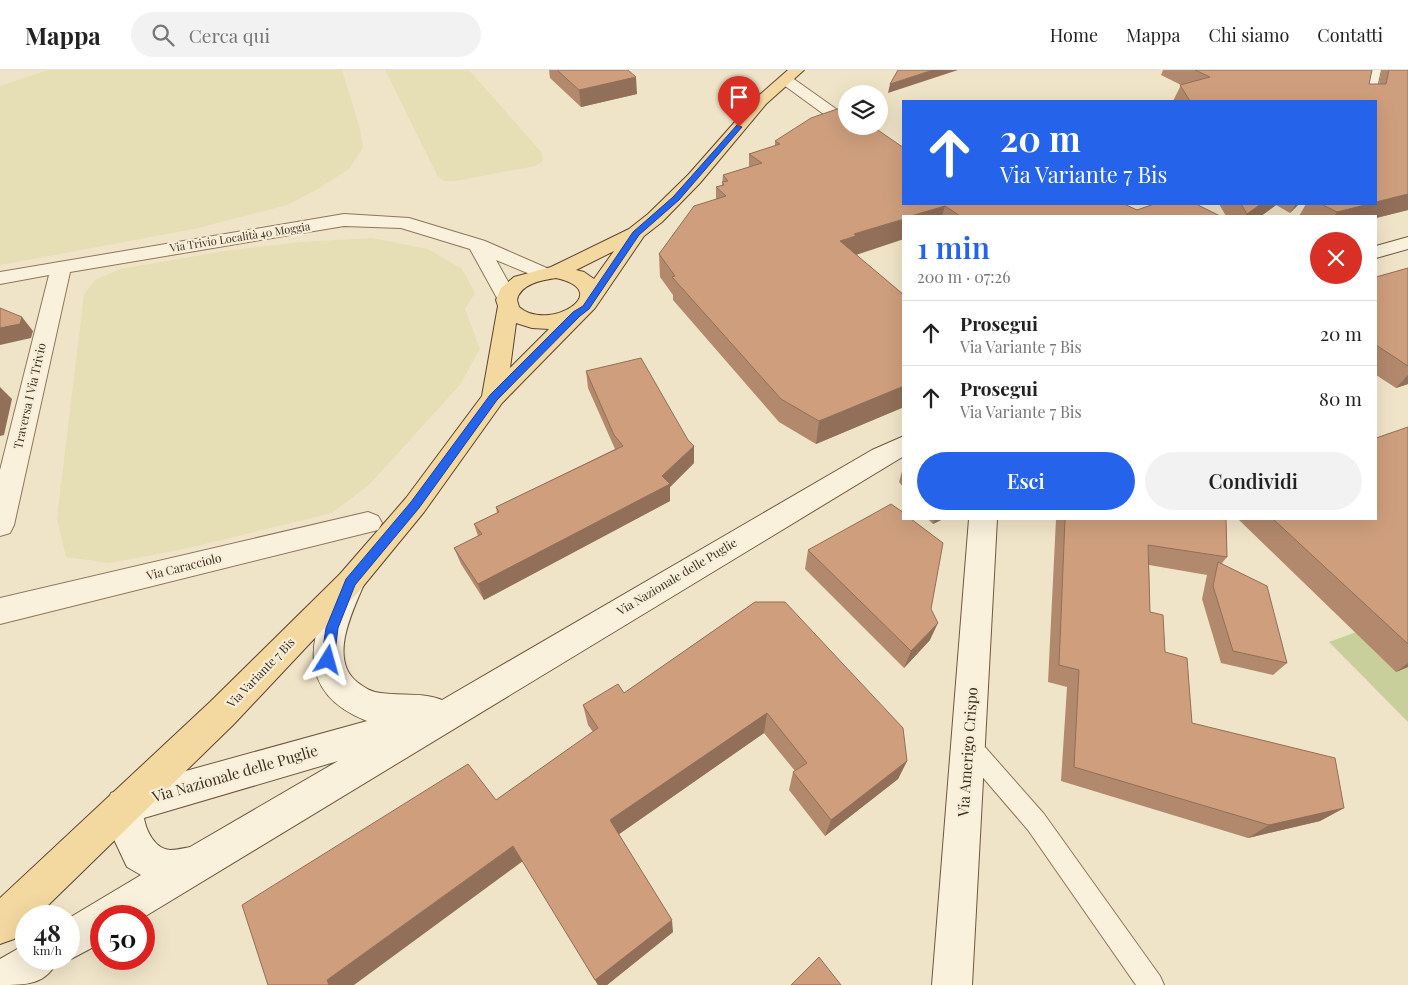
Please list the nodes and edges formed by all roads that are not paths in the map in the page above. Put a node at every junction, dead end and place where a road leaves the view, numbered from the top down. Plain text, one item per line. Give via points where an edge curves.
1 (1374, 70) edge
2 (783, 72) edge
3 (1366, 100) edge
4 (838, 117) edge
5 (636, 233) junction
6 (1408, 243) edge
7 (478, 245) junction
8 (1377, 252) edge
9 (61, 267) junction
10 (549, 273) junction
11 (0, 278) edge
12 (507, 302) junction
13 (584, 307) junction
14 (494, 397) junction
15 (902, 446) edge
16 (983, 520) edge
17 (368, 523) dead end
18 (0, 526) edge
19 (350, 582) junction
20 (0, 611) edge
21 (451, 712) junction
22 (968, 744) junction
23 (124, 806) junction
24 (194, 865) junction
25 (127, 905) edge
26 (0, 925) edge
27 (19, 970) edge
28 (0, 981) edge
29 (952, 985) edge
30 (1151, 985) edge

1 - 3 street
2 - 4 street
2 - 5 main road, Via Variante 7 Bis via 676,199
5 - 10 main road, Via Variante 7 Bis
5 - 13 main road, Via Variante 7 Bis
6 - 8 street
7 - 9 street, Via Trivio Località 40 Moggia via 402,222 344,220
7 - 10 street, Via Trivio Località 40 Moggia
7 - 12 street
9 - 11 street, Via Trivio Località 40 Moggia
9 - 18 street, Traversa I Via Trivio
10 - 12 main road via 518,283 510,290
10 - 13 main road via 569,274 588,284 592,292
12 - 13 main road via 514,314 536,322 557,321
12 - 14 main road, Via Variante 7 Bis
13 - 14 main road, Via Variante 7 Bis
14 - 19 main road, Via Variante 7 Bis via 415,505
15 - 21 street, Via Nazionale delle Puglie
16 - 22 street, Via Amerigo Crispo
17 - 20 street, Via Caracciolo
19 - 21 street via 332,628 328,660 338,688 366,706
19 - 23 main road, Via Variante 7 Bis via 222,713
21 - 23 street, Via Nazionale delle Puglie
21 - 24 street, Via Nazionale delle Puglie
22 - 29 street, Via Amerigo Crispo
22 - 30 lane via 1036,822
23 - 24 street, Via Nazionale delle Puglie via 128,831 140,854 166,869
23 - 26 main road, Via Variante 7 Bis
24 - 25 street, Via Nazionale delle Puglie
27 - 28 street

